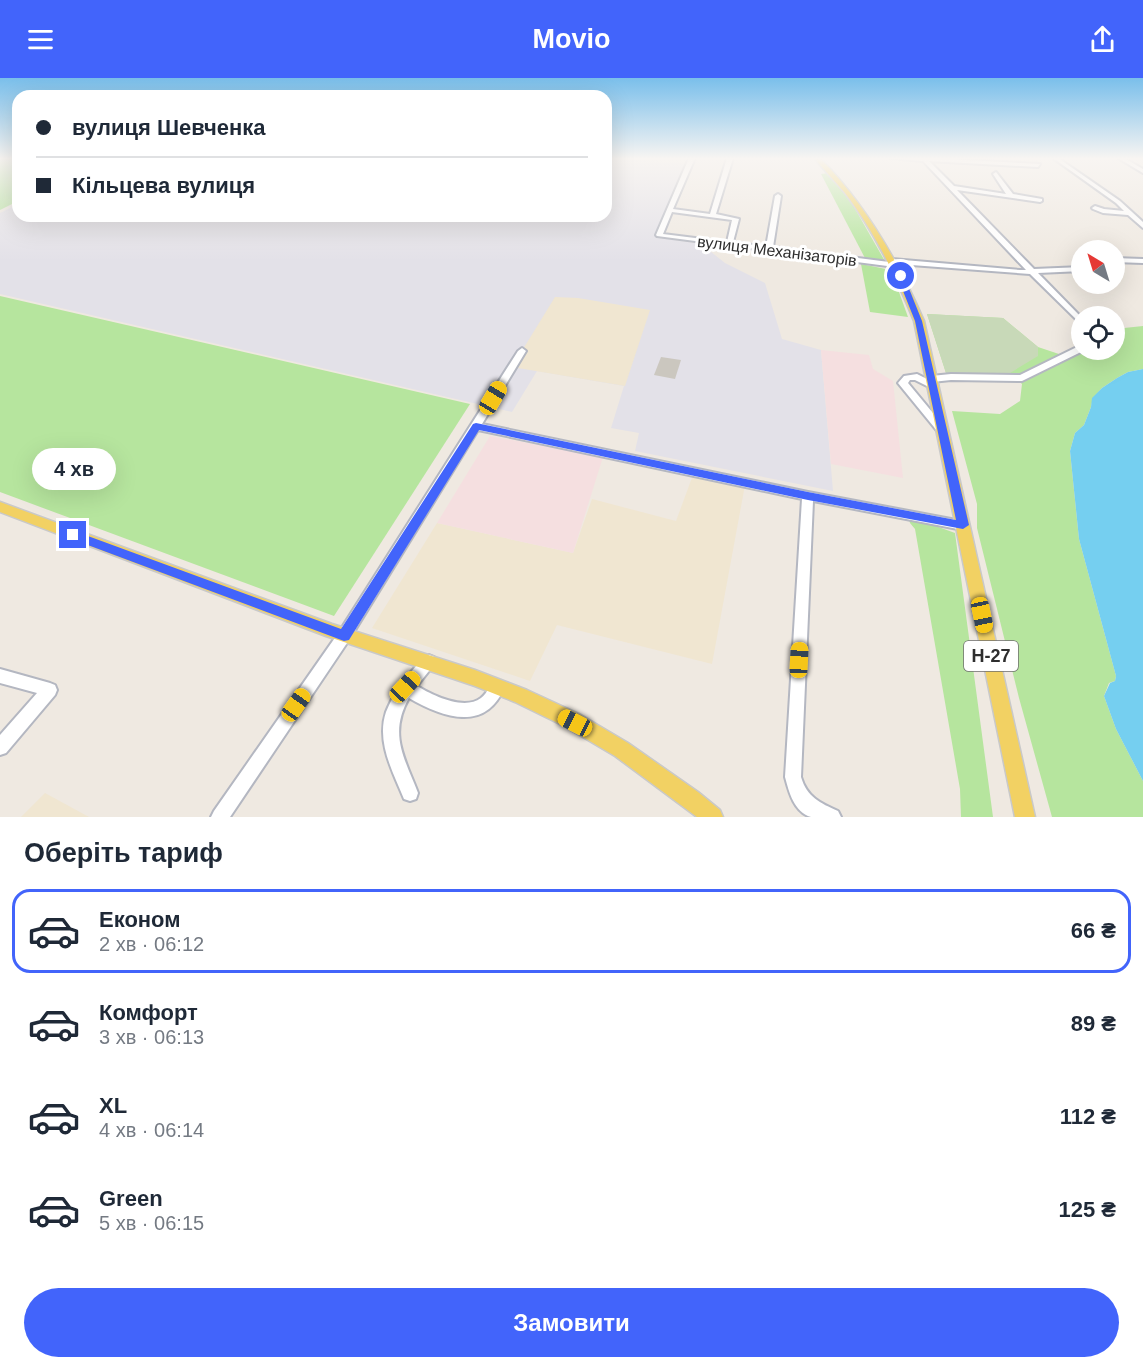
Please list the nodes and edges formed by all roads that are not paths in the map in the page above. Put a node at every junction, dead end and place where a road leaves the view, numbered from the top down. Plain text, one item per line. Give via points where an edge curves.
1 (677, 192) edge
2 (719, 192) edge
3 (849, 192) edge
4 (958, 192) edge
5 (990, 192) edge
6 (1008, 192) edge
7 (1104, 192) edge
8 (1010, 195) junction
9 (778, 196) dead end
10 (1040, 200) dead end
11 (1095, 208) dead end
12 (670, 210) junction
13 (1129, 213) junction
14 (712, 216) junction
15 (1143, 226) edge
16 (729, 245) junction
17 (769, 250) junction
18 (1125, 260) edge
19 (1143, 261) edge
20 (894, 263) junction
21 (1071, 269) edge
22 (1032, 271) junction
23 (1071, 312) edge
24 (522, 351) dead end
25 (1071, 354) edge
26 (932, 383) junction
27 (480, 420) junction
28 (942, 430) junction
29 (808, 496) junction
30 (0, 507) edge
31 (963, 525) junction
32 (344, 636) junction
33 (429, 662) junction
34 (0, 676) edge
35 (405, 687) junction
36 (497, 688) junction
37 (0, 747) edge
38 (410, 793) dead end
39 (220, 817) edge
40 (712, 817) edge
41 (832, 817) edge
42 (1025, 817) edge

1 - 12 street
2 - 14 street
3 - 20 main road, Н-27
4 - 22 street
5 - 8 street
6 - 8 street
7 - 13 street
8 - 10 street
9 - 17 street
11 - 13 street
12 - 14 street
12 - 16 street, вулиця Механізаторів via 659,235
13 - 15 street
14 - 16 street via 736,219
16 - 17 street, вулиця Механізаторів
17 - 20 street, вулиця Механізаторів
18 - 19 street
20 - 22 street, вулиця Механізаторів
20 - 26 main road, Н-27 via 919,321
21 - 22 street, вулиця Механізаторів
22 - 23 street
24 - 27 street
25 - 26 street via 1022,378 951,377
26 - 28 main road, Н-27
26 - 28 street via 917,377 907,378 903,383
27 - 29 street
27 - 32 street
28 - 31 main road, Н-27
29 - 31 street
29 - 41 street via 793,777 797,794 808,807
30 - 32 main road
31 - 42 main road, Н-27
32 - 33 main road
32 - 39 street
33 - 35 street
33 - 36 main road
34 - 37 street via 50,690
35 - 36 street via 443,706 471,711 484,706
35 - 38 street via 390,721 392,749
36 - 40 main road via 521,696 610,742

